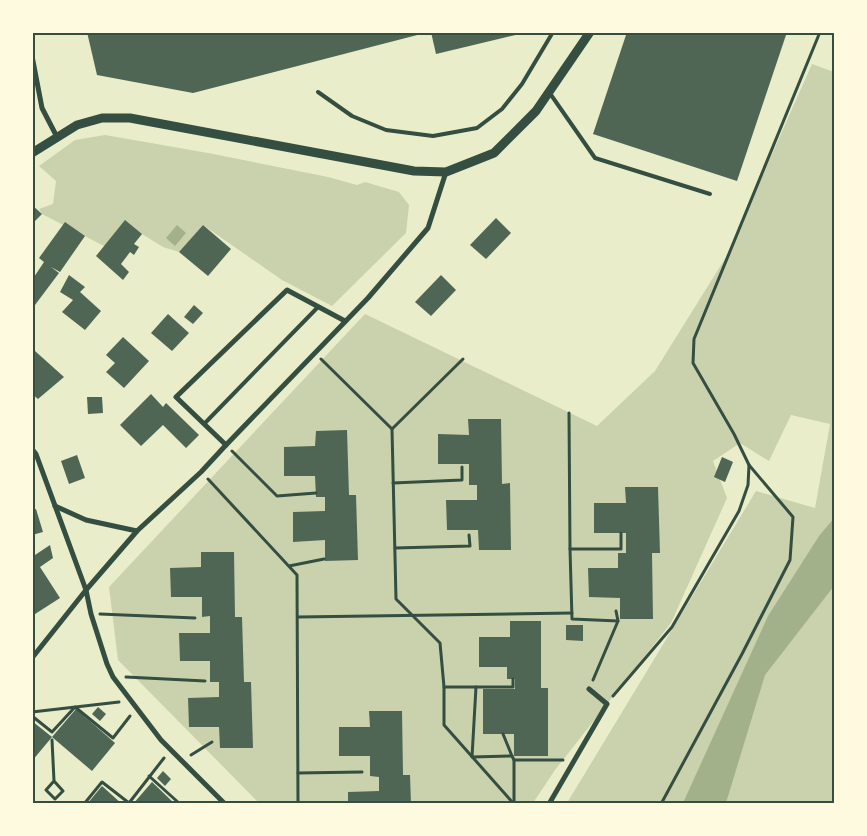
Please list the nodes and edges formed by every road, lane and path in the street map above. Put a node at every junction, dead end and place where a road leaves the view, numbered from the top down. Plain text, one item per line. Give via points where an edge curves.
1 (553, 32) edge
2 (590, 32) edge
3 (820, 32) edge
4 (32, 56) edge
5 (318, 92) dead end
6 (549, 92) junction
7 (58, 137) junction
8 (32, 153) edge
9 (446, 172) junction
10 (710, 194) dead end
11 (318, 307) junction
12 (345, 321) junction
13 (315, 353) junction
14 (463, 359) dead end
15 (569, 413) dead end
16 (204, 423) junction
17 (392, 429) junction
18 (226, 445) junction
19 (32, 449) edge
20 (749, 465) junction
21 (462, 467) dead end
22 (201, 472) junction
23 (393, 483) junction
24 (316, 493) dead end
25 (55, 506) junction
26 (137, 531) junction
27 (621, 533) dead end
28 (469, 535) dead end
29 (396, 548) junction
30 (570, 549) junction
31 (324, 559) dead end
32 (289, 566) junction
33 (86, 590) junction
34 (616, 611) dead end
35 (572, 612) junction
36 (91, 614) junction
37 (412, 615) junction
38 (298, 617) junction
39 (195, 618) dead end
40 (618, 621) junction
41 (32, 658) edge
42 (113, 676) junction
43 (513, 679) dead end
44 (205, 681) dead end
45 (444, 687) junction
46 (476, 687) junction
47 (589, 689) joint
48 (132, 701) junction
49 (607, 704) junction
50 (75, 707) junction
51 (137, 708) junction
52 (32, 712) edge
53 (32, 716) edge
54 (503, 734) dead end
55 (52, 740) dead end
56 (212, 742) dead end
57 (170, 749) junction
58 (512, 756) junction
59 (472, 757) junction
60 (514, 760) junction
61 (574, 760) junction
62 (183, 761) junction
63 (362, 772) dead end
64 (298, 773) junction
65 (149, 776) junction
66 (54, 781) junction
67 (84, 804) edge
68 (180, 804) edge
69 (225, 804) edge
70 (298, 804) edge
71 (514, 804) edge
72 (548, 804) edge
73 (661, 804) edge

1 - 5 lane via 522,84 502,109 478,128 433,136 386,130 352,116
2 - 6 street
3 - 20 path via 694,339 693,363
4 - 7 street via 42,108
6 - 9 street via 536,111 494,153
6 - 10 lane via 595,158
7 - 8 street
7 - 9 street via 77,125 102,118 130,118 414,171
9 - 12 street via 428,228
11 - 12 street
11 - 16 lane
11 - 16 street via 286,290 176,397
12 - 13 street
13 - 17 path
13 - 18 street
14 - 17 path
15 - 30 path
16 - 18 street
17 - 23 path
18 - 22 street
18 - 24 path via 277,496
19 - 25 street
20 - 49 path via 748,485 739,511 672,627
20 - 73 path via 792,517 790,560
21 - 23 path via 462,480
22 - 26 street
22 - 32 path
23 - 29 path
25 - 26 street via 86,520
25 - 33 street
26 - 33 street
27 - 30 path via 621,549
28 - 29 path via 470,546
29 - 37 path via 396,598
30 - 35 path
31 - 32 path
32 - 38 path via 297,575
33 - 36 street
33 - 41 street
34 - 40 path
35 - 37 path
35 - 40 path via 572,619
36 - 39 path
36 - 42 street
37 - 38 path
37 - 45 path via 440,643
38 - 64 path
40 - 47 path
42 - 44 path
42 - 48 street
43 - 46 path via 513,687
45 - 46 path
45 - 59 path via 444,725
46 - 59 path
47 - 49 street
48 - 50 path
48 - 51 street
49 - 61 street
50 - 51 path via 113,738
50 - 52 path
50 - 53 path via 52,732
51 - 57 street
54 - 58 path
55 - 66 path
56 - 62 path
57 - 62 street
57 - 65 path
58 - 59 path
58 - 60 path
59 - 71 path
60 - 61 path
60 - 71 path
61 - 72 street
62 - 69 street
63 - 64 path
64 - 70 path
65 - 67 path via 129,803 102,782
65 - 68 path
66 - 66 path via 46,790 55,799 64,791

